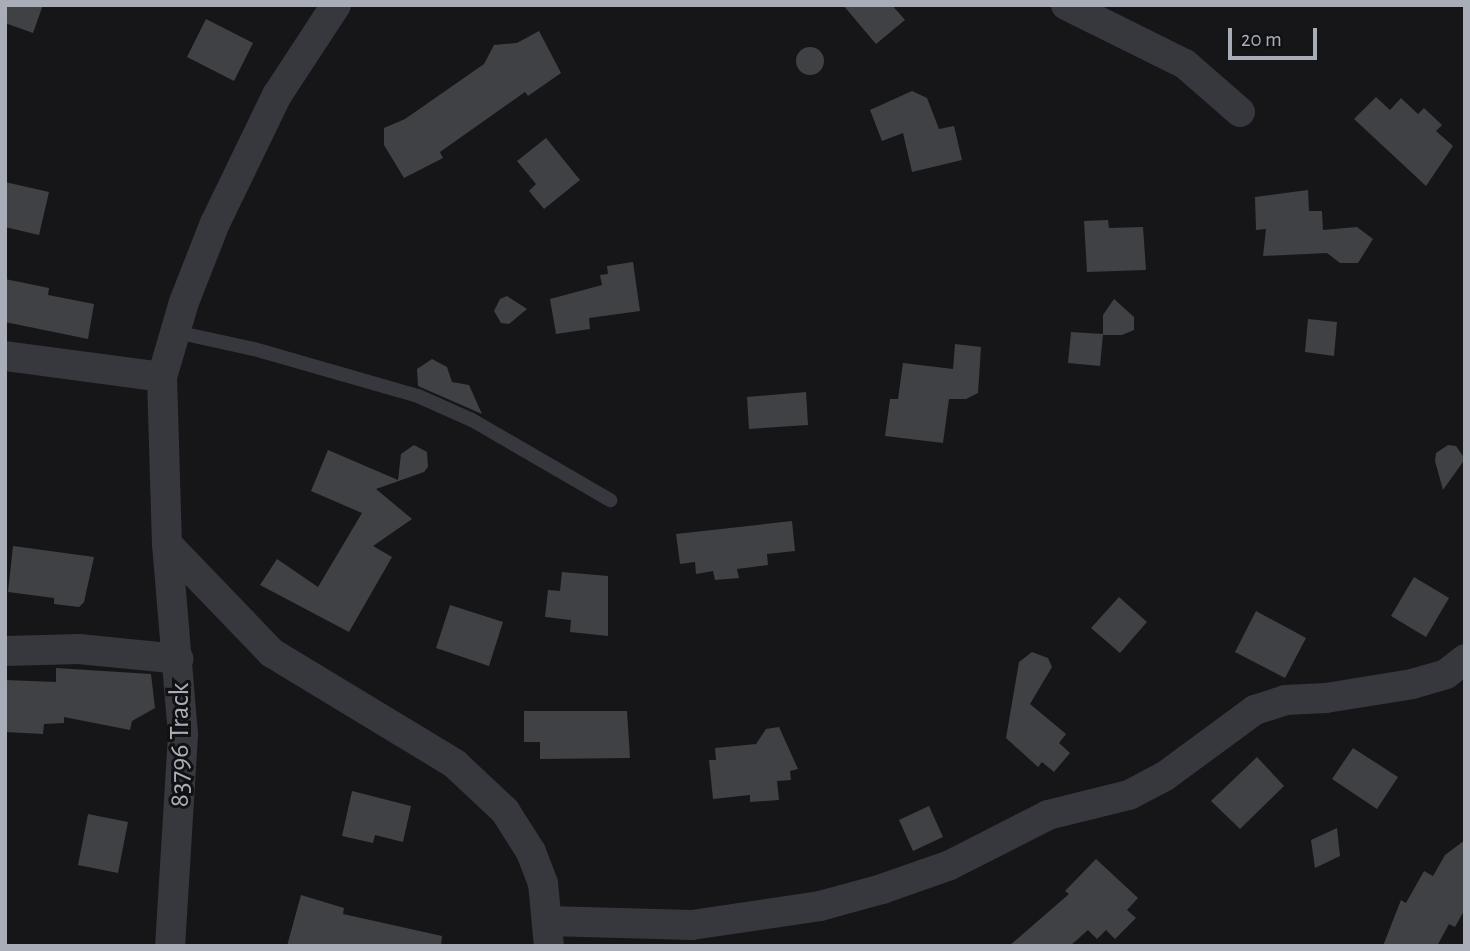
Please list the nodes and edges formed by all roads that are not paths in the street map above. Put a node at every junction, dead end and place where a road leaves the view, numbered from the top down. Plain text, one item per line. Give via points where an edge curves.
1 (336, 5) edge
2 (1066, 5) edge
3 (1240, 112) dead end
4 (176, 332) junction
5 (5, 356) edge
6 (162, 377) junction
7 (610, 500) dead end
8 (167, 544) junction
9 (5, 651) edge
10 (179, 659) junction
11 (1465, 659) edge
12 (549, 933) edge
13 (170, 946) edge

1 - 4 street, 83796 Track via 277,95 245,159 215,223
2 - 3 street via 1185,64
4 - 6 street, 83796 Track
4 - 7 lane via 254,349 418,396 472,420
5 - 6 street
6 - 8 street, 83796 Track
8 - 10 street, 83796 Track
8 - 12 street via 272,653 455,764 505,811 531,852 543,883
9 - 10 street via 79,649
10 - 13 street, 83796 Track via 183,772
11 - 12 street via 1446,674 1412,684 1285,700 1255,710 1165,776 1129,795 1048,815 950,866 882,889 820,906 692,925

